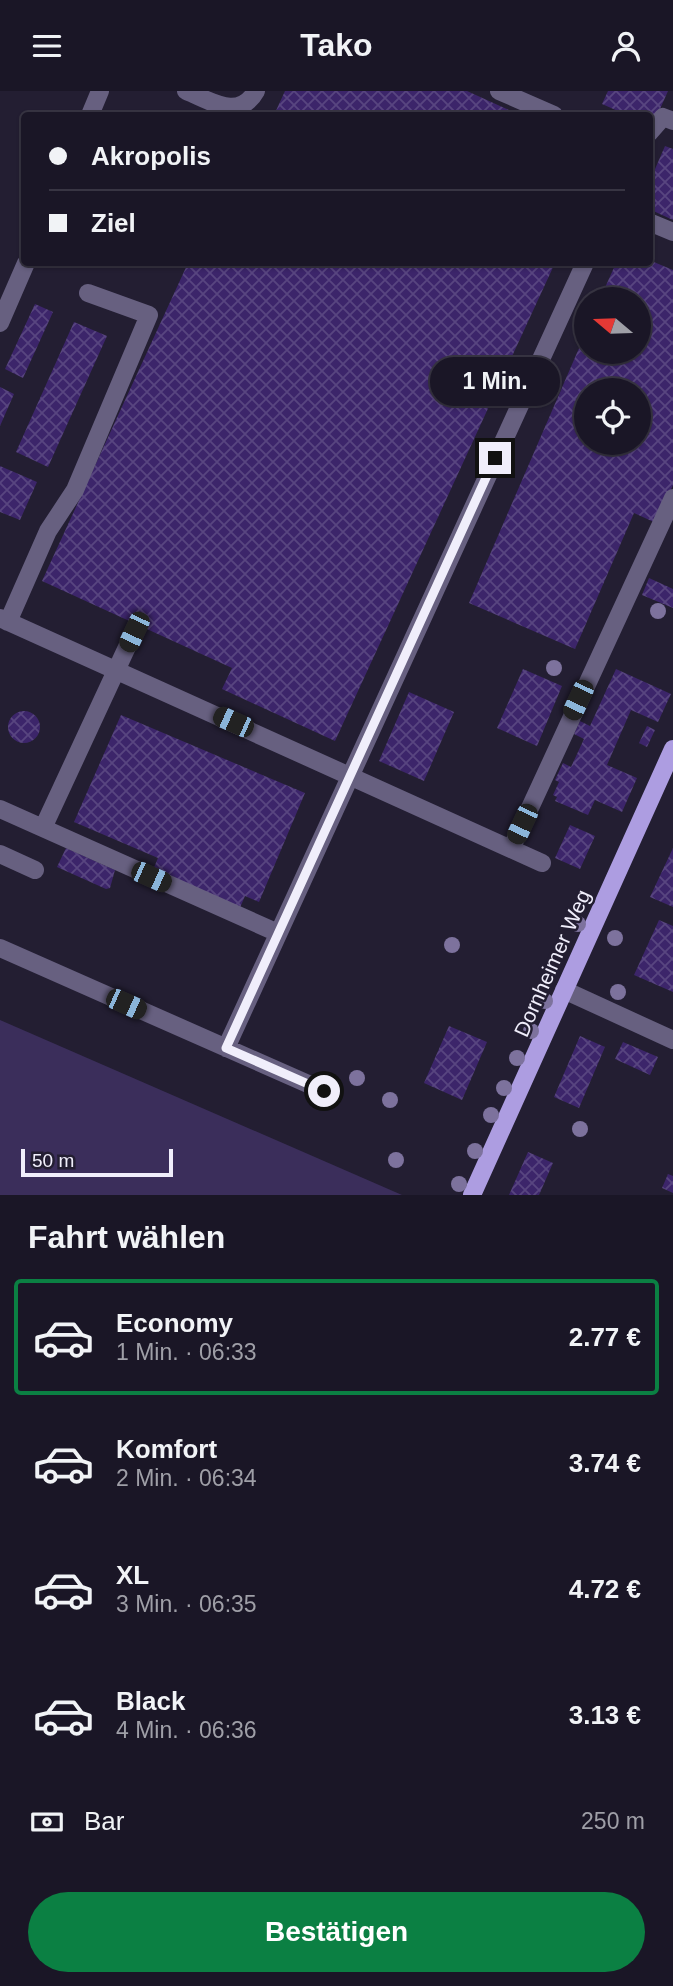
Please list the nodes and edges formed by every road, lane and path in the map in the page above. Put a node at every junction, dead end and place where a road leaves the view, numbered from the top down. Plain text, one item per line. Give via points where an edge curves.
1 (100, 91) edge
2 (186, 91) edge
3 (257, 91) edge
4 (499, 91) edge
5 (91, 112) edge
6 (226, 112) edge
7 (547, 112) edge
8 (673, 121) edge
9 (653, 129) edge
10 (653, 224) edge
11 (673, 233) edge
12 (25, 266) edge
13 (584, 266) edge
14 (88, 293) dead end
15 (0, 323) edge
16 (673, 498) edge
17 (4, 620) edge
18 (134, 632) dead end
19 (116, 670) junction
20 (673, 749) edge
21 (349, 775) junction
22 (0, 809) edge
23 (43, 828) junction
24 (511, 849) junction
25 (0, 854) edge
26 (542, 863) dead end
27 (35, 870) dead end
28 (278, 933) junction
29 (0, 948) edge
30 (564, 990) junction
31 (673, 1039) edge
32 (226, 1048) junction
33 (324, 1091) dead end
34 (472, 1195) edge

1 - 5 street
2 - 6 street
3 - 6 street via 245,105
4 - 7 street
8 - 9 street via 663,117
10 - 11 street
12 - 15 street
13 - 21 street
14 - 17 street via 149,316 75,491 48,531
16 - 24 street
17 - 19 street
18 - 19 street
19 - 21 street
19 - 23 street
20 - 30 main road, Dornheimer Weg
21 - 24 street
21 - 28 street
22 - 23 street
23 - 28 street
24 - 26 street
25 - 27 street
28 - 32 street
29 - 32 street
30 - 31 street
30 - 34 main road, Dornheimer Weg
32 - 33 street

